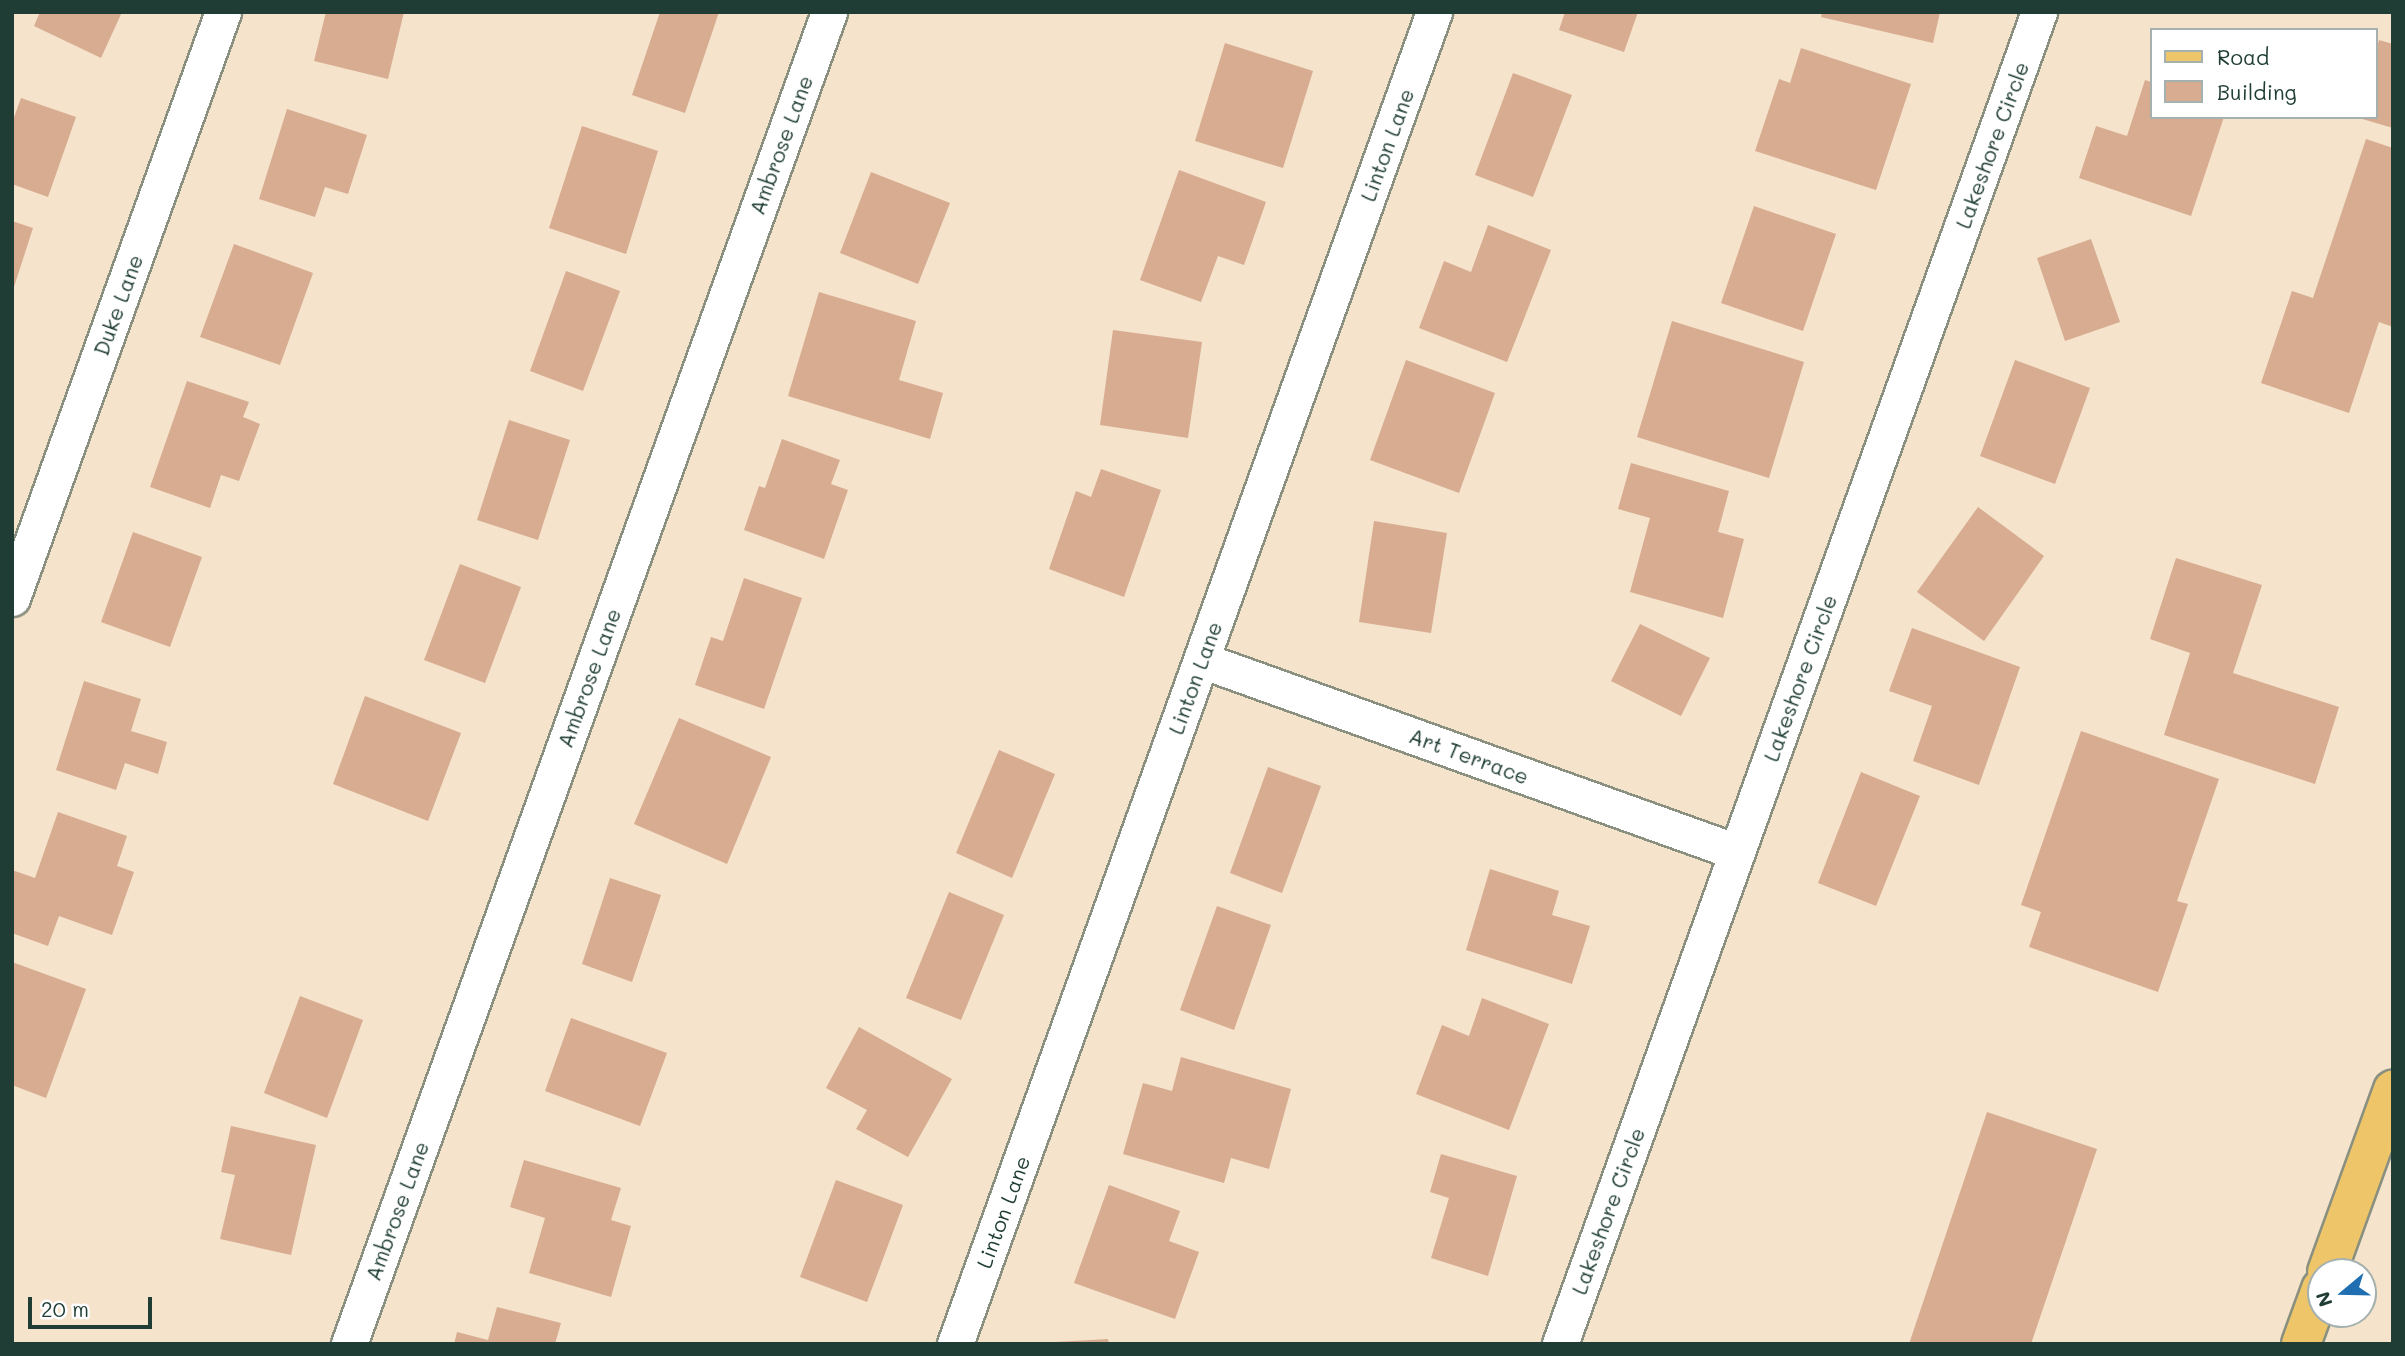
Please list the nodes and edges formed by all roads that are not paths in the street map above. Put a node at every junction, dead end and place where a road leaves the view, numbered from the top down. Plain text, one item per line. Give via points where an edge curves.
1 (223, 12) edge
2 (828, 12) edge
3 (1434, 12) edge
4 (2039, 12) edge
5 (12, 598) edge
6 (1201, 660) junction
7 (1737, 852) junction
8 (2393, 1090) edge
9 (2332, 1258) edge
10 (2307, 1328) edge
11 (349, 1344) edge
12 (955, 1344) edge
13 (1560, 1344) edge
14 (2301, 1344) edge

1 - 5 street, Duke Lane
2 - 11 street, Ambrose Lane
3 - 6 street, Linton Lane
4 - 7 street, Lakeshore Circle
6 - 7 street, Art Terrace
6 - 12 street, Linton Lane
7 - 13 street, Lakeshore Circle
8 - 9 main road
10 - 14 main road

